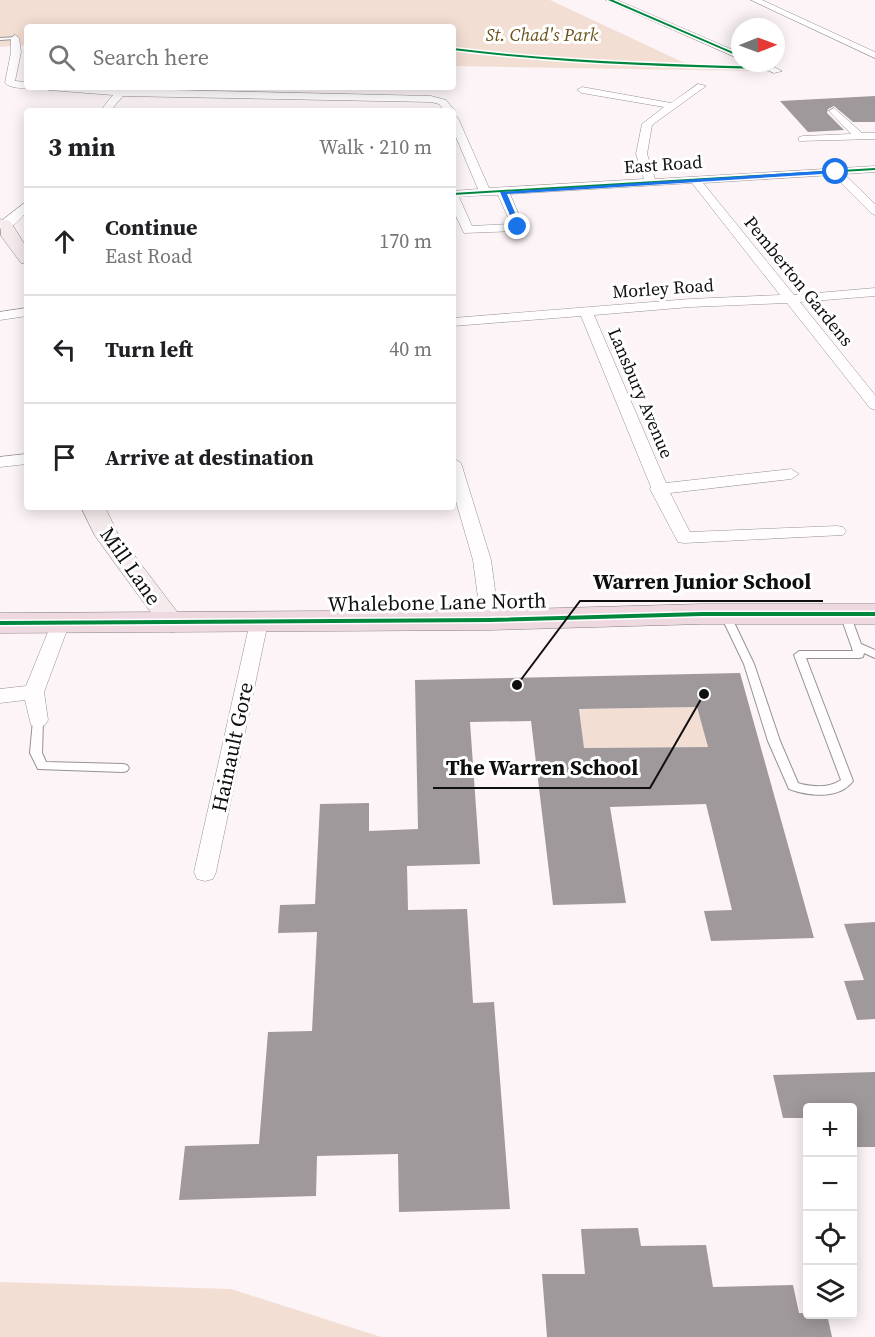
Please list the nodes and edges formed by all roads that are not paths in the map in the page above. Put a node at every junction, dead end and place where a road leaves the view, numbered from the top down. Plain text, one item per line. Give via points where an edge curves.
1 (610, 0) edge
2 (755, 0) edge
3 (15, 38) joint
4 (0, 39) edge
5 (731, 52) edge
6 (875, 55) edge
7 (14, 63) junction
8 (0, 64) edge
9 (5, 84) edge
10 (24, 85) edge
11 (701, 86) dead end
12 (84, 90) edge
13 (582, 90) dead end
14 (195, 91) edge
15 (120, 93) junction
16 (673, 106) junction
17 (108, 108) edge
18 (449, 108) edge
19 (834, 111) dead end
20 (456, 125) edge
21 (860, 136) junction
22 (875, 136) edge
23 (803, 139) dead end
24 (875, 170) edge
25 (836, 172) junction
26 (695, 180) junction
27 (651, 183) junction
28 (503, 192) junction
29 (485, 193) junction
30 (456, 196) edge
31 (456, 203) edge
32 (24, 208) edge
33 (875, 211) edge
34 (24, 222) edge
35 (2, 224) edge
36 (24, 255) edge
37 (875, 292) edge
38 (790, 299) junction
39 (24, 312) edge
40 (586, 312) junction
41 (0, 316) edge
42 (456, 322) edge
43 (875, 405) edge
44 (24, 459) edge
45 (0, 462) edge
46 (456, 473) edge
47 (791, 474) dead end
48 (658, 489) junction
49 (94, 510) edge
50 (837, 531) dead end
51 (845, 614) junction
52 (875, 614) edge
53 (490, 620) junction
54 (61, 622) junction
55 (259, 622) junction
56 (0, 623) edge
57 (172, 623) junction
58 (730, 625) junction
59 (856, 646) junction
60 (875, 654) edge
61 (34, 692) junction
62 (0, 696) edge
63 (38, 720) joint
64 (123, 768) dead end
65 (206, 872) dead end

1 - 5 street
2 - 6 street
3 - 4 lane
3 - 7 street
7 - 8 street
7 - 9 street
9 - 10 street
11 - 16 street
12 - 15 street
13 - 16 street
14 - 15 street
14 - 18 street via 441,100
15 - 17 street
16 - 27 street via 647,124 640,152
19 - 21 street
20 - 29 street
21 - 22 street
21 - 23 street
24 - 25 street, East Road
25 - 26 street, East Road
25 - 33 street
26 - 27 street, East Road
26 - 38 street, Pemberton Gardens
27 - 28 street, East Road
28 - 29 street, East Road
28 - 31 street via 518,227 468,230
29 - 30 street, East Road
32 - 35 street
34 - 35 street
35 - 36 street
37 - 38 street, Morley Road
38 - 40 street, Morley Road
38 - 43 street, Pemberton Gardens
39 - 41 street
40 - 42 street, Morley Road
40 - 48 street, Lansbury Avenue
44 - 45 street
46 - 53 street via 482,560
47 - 48 street, Lansbury Avenue
48 - 50 street, Lansbury Avenue via 684,538
49 - 57 street, Mill Lane via 107,536
51 - 52 main road, Whalebone Lane North
51 - 58 main road, Whalebone Lane North
51 - 59 lane
53 - 55 main road, Whalebone Lane North
53 - 58 main road, Whalebone Lane North
54 - 56 main road, Whalebone Lane North
54 - 57 main road, Whalebone Lane North
54 - 61 street
55 - 57 main road, Whalebone Lane North
55 - 65 street, Hainault Gore
58 - 59 lane via 749,664 793,786 801,790 840,787 847,781 799,656 860,654
59 - 60 lane
61 - 62 street
61 - 63 street
63 - 64 lane via 36,753 42,766

